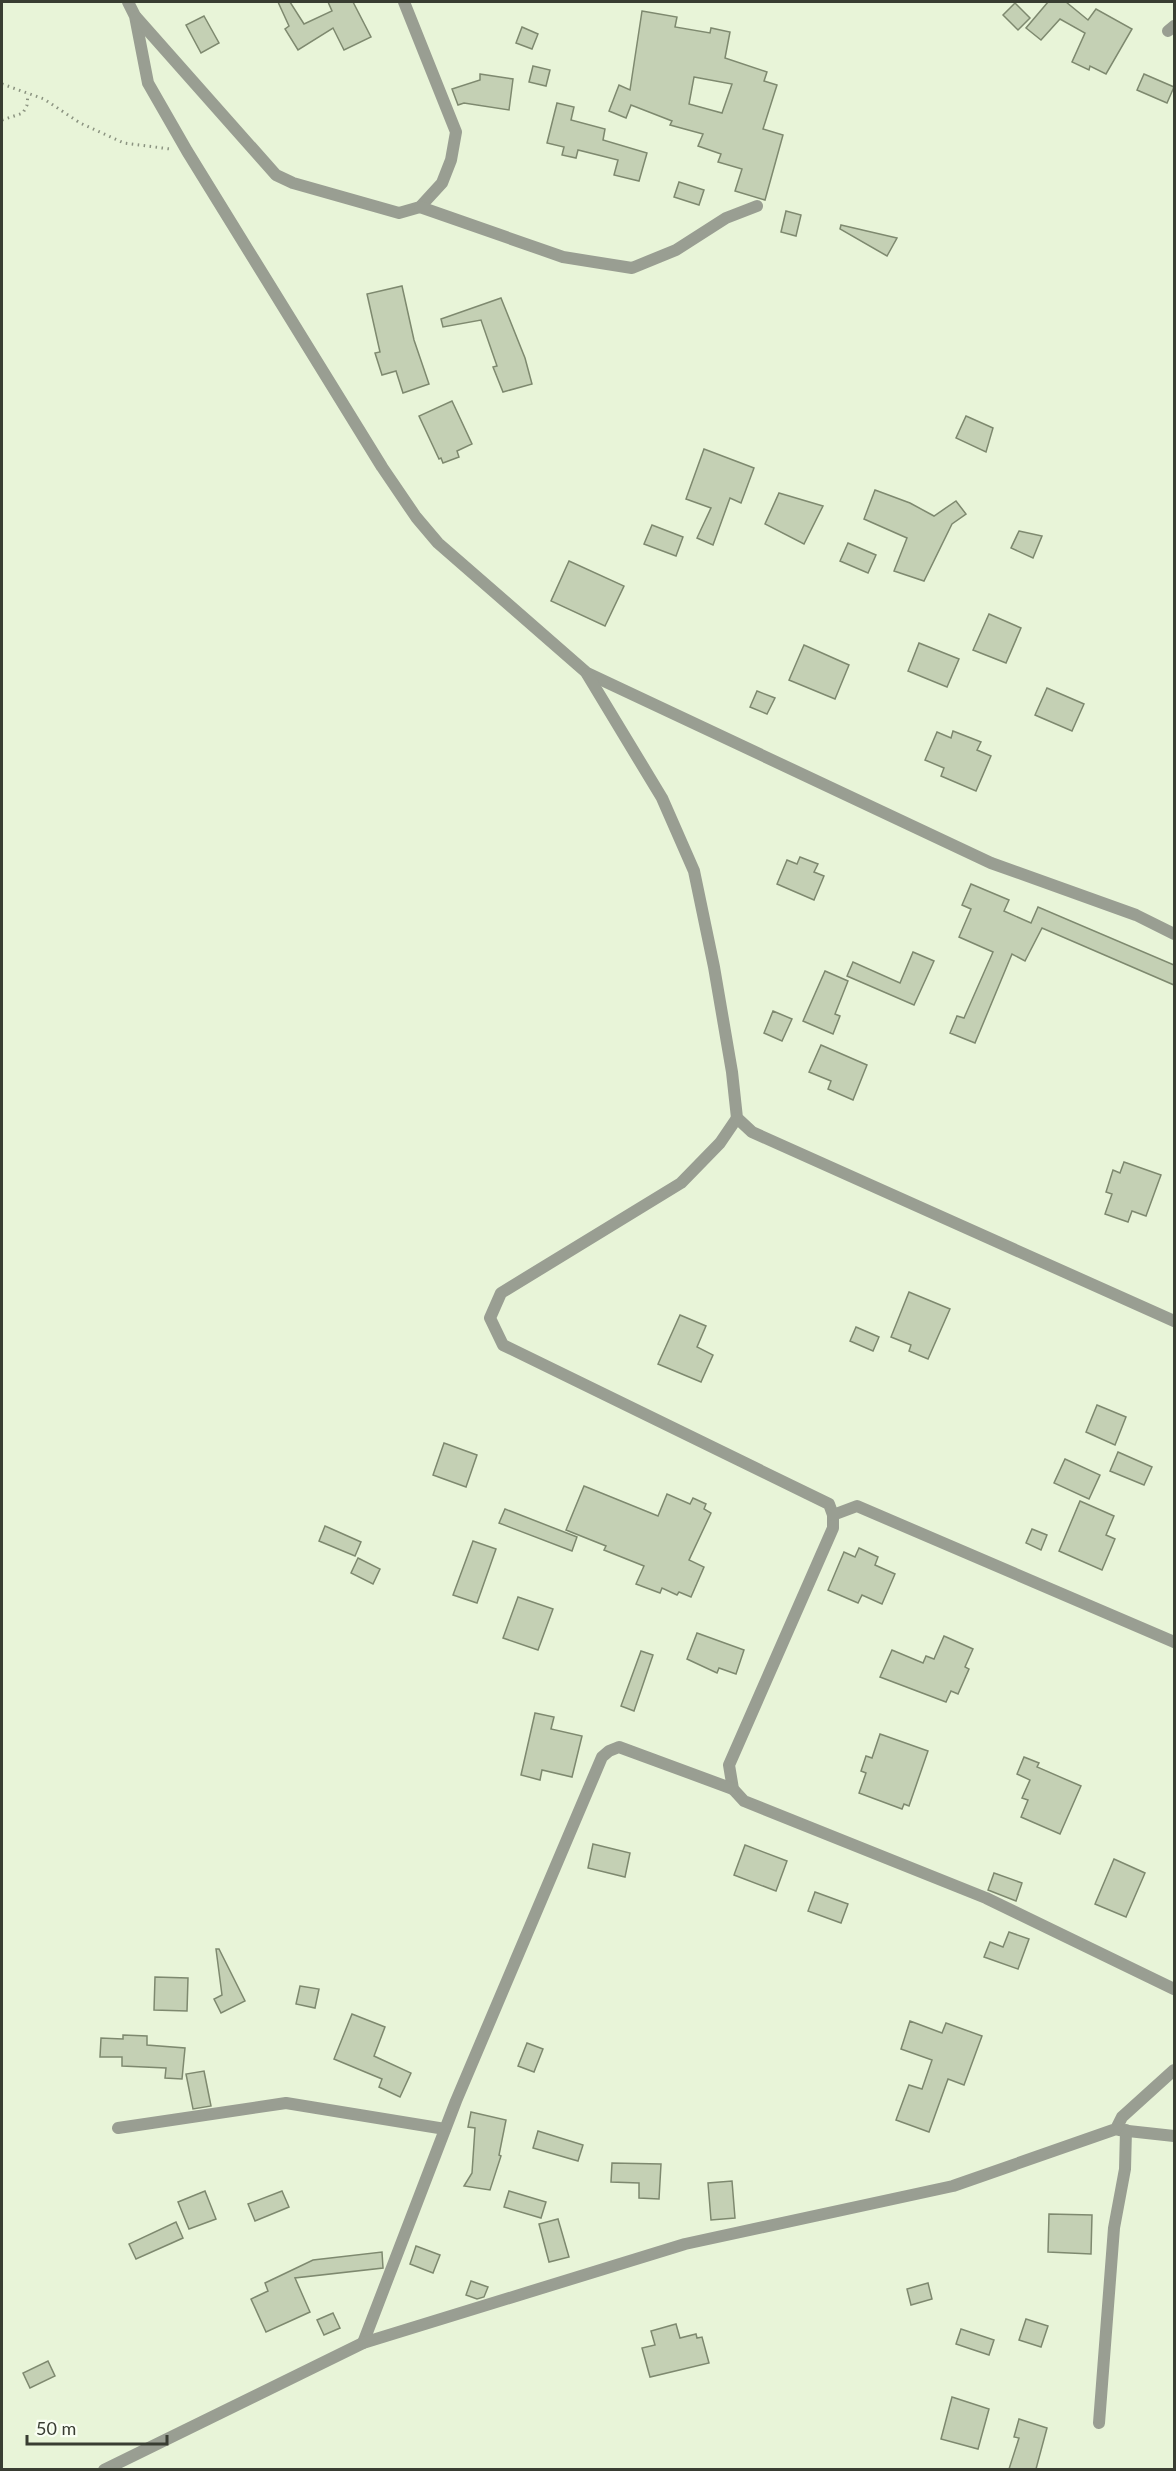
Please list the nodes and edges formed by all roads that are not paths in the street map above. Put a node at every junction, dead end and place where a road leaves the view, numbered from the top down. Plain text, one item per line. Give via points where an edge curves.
1 (128, 2) edge
2 (404, 2) edge
3 (135, 16) junction
4 (757, 206) dead end
5 (420, 207) junction
6 (587, 673) junction
7 (1174, 934) edge
8 (737, 1118) junction
9 (1174, 1321) edge
10 (833, 1515) junction
11 (1174, 1642) edge
12 (733, 1789) junction
13 (1174, 1989) edge
14 (1174, 2070) edge
15 (118, 2128) dead end
16 (445, 2129) junction
17 (1121, 2130) junction
18 (1174, 2136) edge
19 (363, 2343) junction
20 (1100, 2423) dead end
21 (104, 2469) edge

1 - 3 street
2 - 5 street via 456,132 442,183
3 - 5 street via 276,175 399,213
3 - 6 street via 148,83 186,152 381,467 438,543
4 - 5 street via 726,218 676,250 632,267 563,257
6 - 7 street via 991,863 1136,915
6 - 8 street via 662,798 694,871 714,967
8 - 9 street via 752,1131
8 - 10 street via 720,1143 681,1183 501,1293 490,1318 503,1346 829,1504
10 - 11 street via 857,1506
10 - 12 street via 833,1528 729,1765
12 - 13 street via 744,1801 986,1898
12 - 16 street via 619,1747 602,1757
14 - 17 street via 1122,2117
15 - 16 street via 286,2103
16 - 19 street
17 - 18 street
17 - 19 street via 952,2186 685,2244
17 - 20 street via 1125,2169 1114,2228
19 - 21 street

